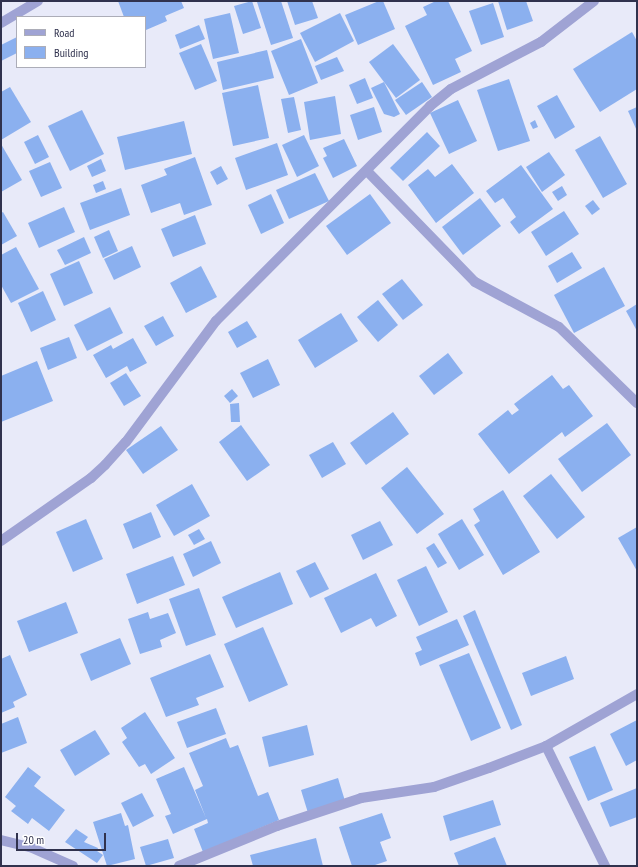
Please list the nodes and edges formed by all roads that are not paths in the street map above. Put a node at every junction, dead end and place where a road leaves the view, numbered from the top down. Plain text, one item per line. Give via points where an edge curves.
1 (38, 1) edge
2 (594, 1) edge
3 (3, 19) edge
4 (367, 171) junction
5 (637, 403) edge
6 (1, 541) edge
7 (637, 694) edge
8 (546, 746) junction
9 (1, 840) edge
10 (73, 866) edge
11 (179, 866) edge
12 (605, 866) edge

1 - 3 street
2 - 4 street via 541,42 451,89 430,106
4 - 5 street via 475,282 559,327
4 - 6 street via 216,321 126,442 105,465 91,478
7 - 8 street
8 - 11 street via 434,787 361,798 277,826
8 - 12 street
9 - 10 street via 30,846

